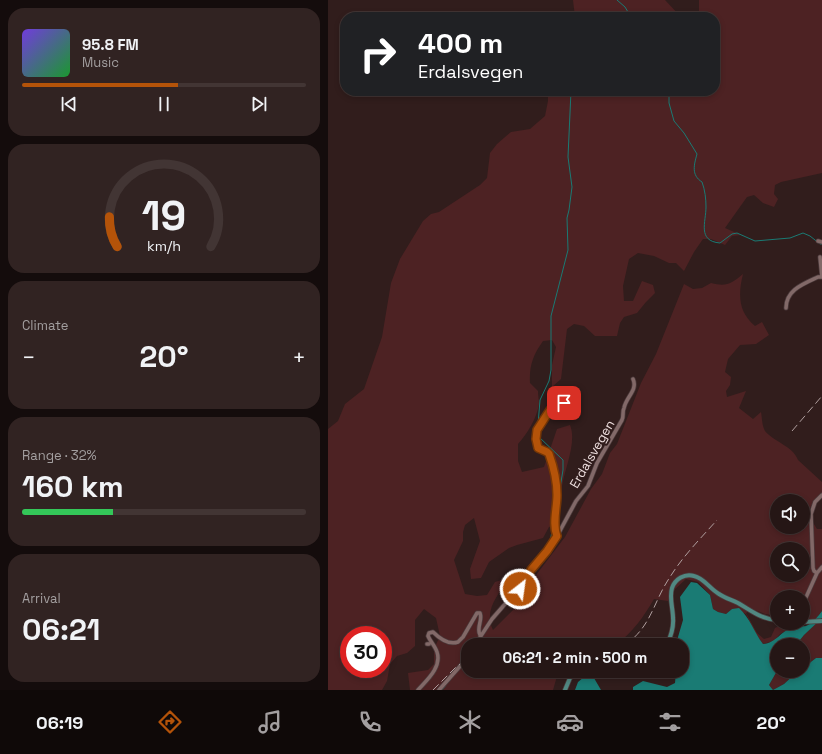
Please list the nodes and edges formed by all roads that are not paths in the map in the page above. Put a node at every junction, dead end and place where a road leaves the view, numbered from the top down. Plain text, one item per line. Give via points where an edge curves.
1 (820, 257) dead end
2 (822, 277) edge
3 (786, 308) dead end
4 (633, 378) dead end
5 (564, 403) dead end
6 (822, 495) edge
7 (557, 536) junction
8 (822, 567) edge
9 (817, 573) junction
10 (809, 590) edge
11 (770, 619) edge
12 (810, 622) edge
13 (821, 622) edge
14 (480, 635) junction
15 (478, 638) edge
16 (670, 638) edge
17 (461, 665) edge
18 (571, 678) edge
19 (418, 690) edge
20 (439, 690) edge
21 (565, 690) edge

1 - 2 street
2 - 3 street via 793,291 786,302
4 - 7 street, Erdalsvegen via 634,388 624,407 624,417 597,464 588,486 576,501
5 - 7 street, Erdalsvegen via 550,410 538,426 536,434 537,447 549,454 556,474
6 - 9 street via 811,514 814,571
7 - 14 street, Erdalsvegen via 520,589
8 - 9 street
9 - 10 street
11 - 16 main road via 718,594 698,577 686,575 678,580 672,589 674,620
12 - 13 main road
14 - 15 street, Erdalsvegen
14 - 19 street, Erdalsvegen via 478,628 481,617 477,612 464,637 458,642 452,643 441,639 433,632 429,633 437,658 434,673
17 - 20 street
18 - 21 main road

